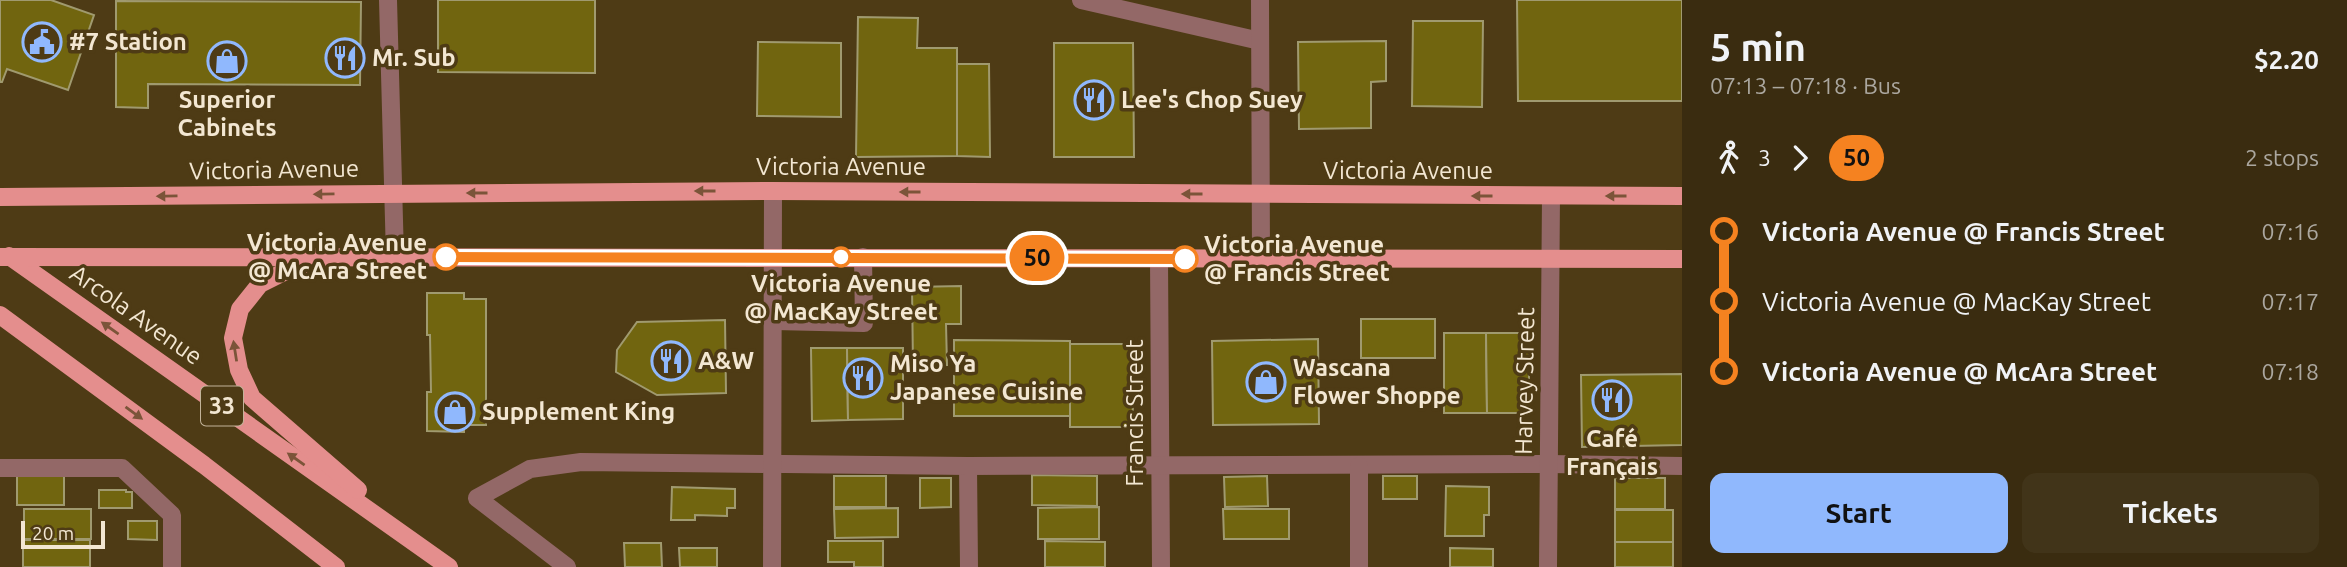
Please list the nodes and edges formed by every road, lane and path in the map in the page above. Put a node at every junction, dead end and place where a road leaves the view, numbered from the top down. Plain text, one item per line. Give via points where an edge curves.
1 (388, 0) edge
2 (1080, 0) edge
3 (1260, 0) edge
4 (1260, 41) junction
5 (773, 191) junction
6 (392, 194) junction
7 (1261, 195) junction
8 (1551, 196) junction
9 (1682, 196) edge
10 (0, 197) edge
11 (4, 254) edge
12 (350, 257) junction
13 (395, 257) junction
14 (774, 257) junction
15 (863, 257) junction
16 (1551, 257) junction
17 (1159, 259) junction
18 (1261, 259) junction
19 (1682, 259) edge
20 (0, 315) edge
21 (774, 321) junction
22 (1549, 464) junction
23 (773, 465) junction
24 (968, 466) junction
25 (1359, 466) junction
26 (1682, 466) edge
27 (1160, 467) junction
28 (0, 468) edge
29 (432, 554) junction
30 (172, 567) edge
31 (336, 567) edge
32 (449, 567) edge
33 (567, 567) edge
34 (772, 567) edge
35 (969, 567) edge
36 (1161, 567) edge
37 (1359, 567) edge
38 (1548, 567) edge

1 - 6 street
2 - 4 street
3 - 4 street
4 - 7 street
5 -> 6 main road, Victoria Avenue
7 -> 5 main road, Victoria Avenue
5 - 14 street
6 -> 10 main road, Victoria Avenue
6 - 13 street
8 -> 7 main road, Victoria Avenue
7 - 18 street
9 -> 8 main road, Victoria Avenue
8 - 16 street, Harvey Street
11 - 12 main road
29 -> 11 main road, Arcola Avenue / 33
12 - 13 main road
29 -> 12 main road via 252,398 239,370 233,338 240,309 260,284 288,270
13 - 14 main road
14 - 15 main road
14 - 21 street
15 - 17 main road
15 - 21 street via 864,323
16 - 18 main road
16 - 19 main road
16 - 22 street, Harvey Street
17 - 18 main road
17 - 27 street, Francis Street
20 -> 31 main road, 33
21 - 23 street
22 - 25 street
22 - 26 street
22 - 38 street, Harvey Street
23 - 24 street
23 - 33 street via 581,462 530,469 477,498
23 - 34 street
24 - 27 street
24 - 35 street
25 - 27 street
25 - 37 street
27 - 36 street, Francis Street
28 - 30 street via 122,468 172,515
29 - 32 main road, Arcola Avenue / 33

